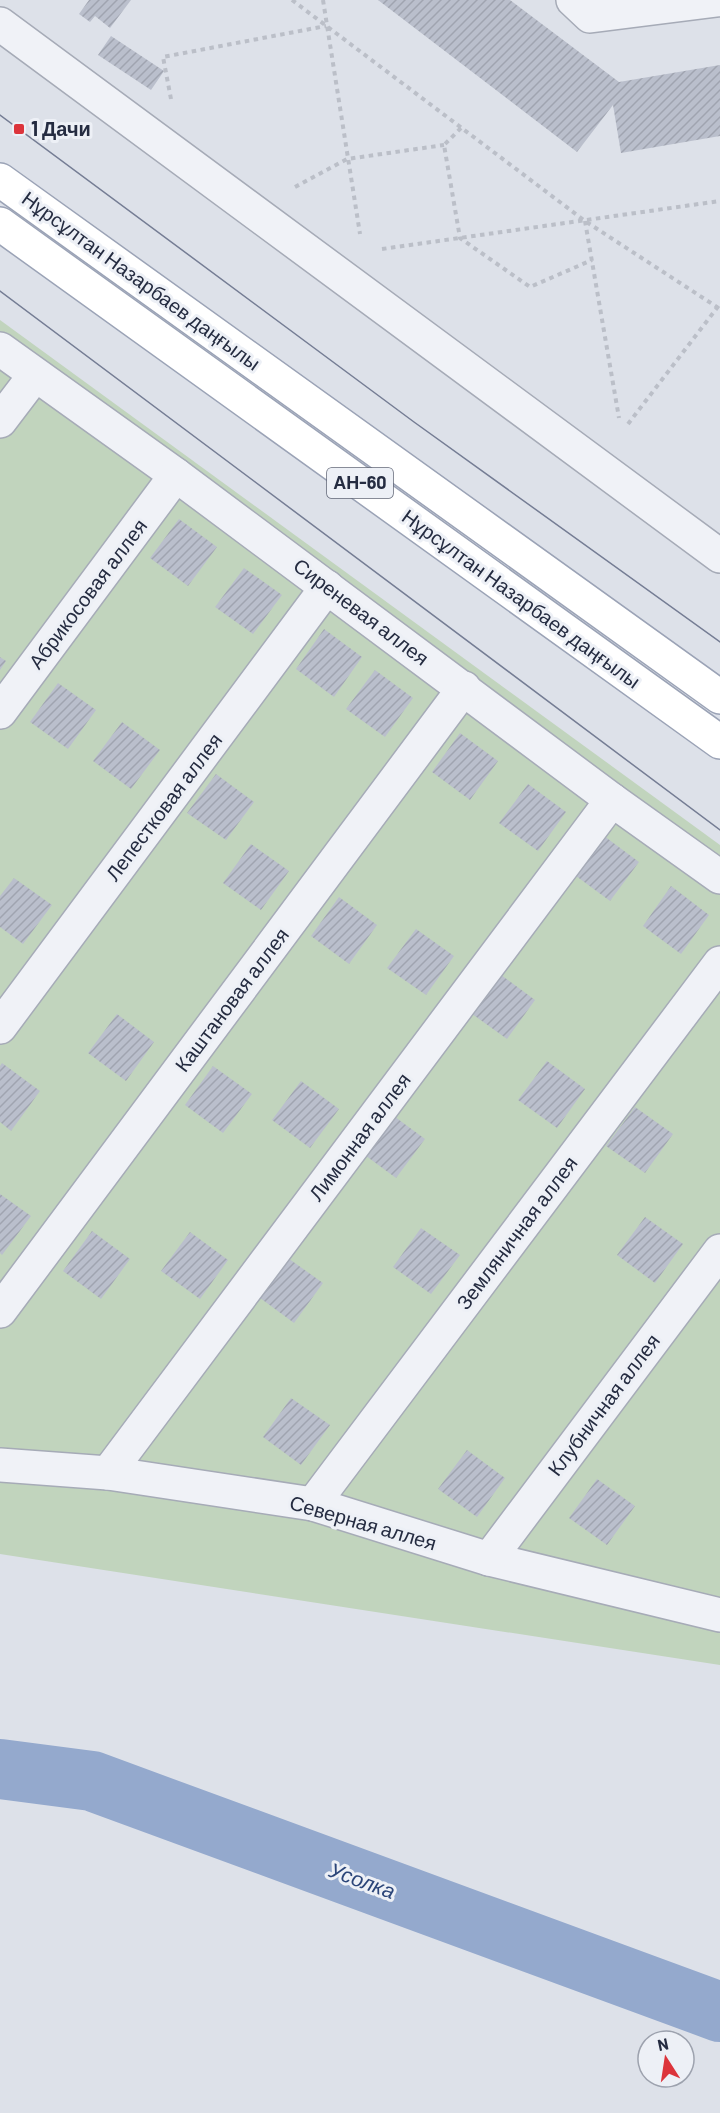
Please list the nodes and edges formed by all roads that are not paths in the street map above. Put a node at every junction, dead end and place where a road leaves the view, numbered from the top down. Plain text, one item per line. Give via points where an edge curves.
1 (573, 0) edge
2 (717, 0) edge
3 (0, 24) edge
4 (0, 180) edge
5 (0, 224) edge
6 (0, 349) edge
7 (35, 375) junction
8 (0, 422) edge
9 (176, 475) junction
10 (720, 556) edge
11 (327, 587) junction
12 (464, 688) junction
13 (720, 697) edge
14 (0, 712) edge
15 (720, 742) edge
16 (612, 800) junction
17 (720, 877) edge
18 (720, 963) edge
19 (0, 1027) edge
20 (720, 1251) edge
21 (0, 1311) edge
22 (0, 1465) edge
23 (108, 1473) junction
24 (313, 1504) junction
25 (489, 1560) junction
26 (720, 1615) edge

1 - 2 street via 591,16
3 - 10 street
4 - 13 main road, Нұрсұлтан Назарбаев даңғылы / АН-60
5 - 15 main road, Нұрсұлтан Назарбаев даңғылы / АН-60
6 - 7 street, Сиреневая аллея
7 - 8 street
7 - 9 street, Сиреневая аллея
9 - 11 street, Сиреневая аллея
9 - 14 street, Абрикосовая аллея
11 - 12 street, Сиреневая аллея
11 - 19 street, Лепестковая аллея
12 - 16 street, Сиреневая аллея
12 - 21 street, Каштановая аллея
16 - 17 street, Сиреневая аллея
16 - 23 street, Лимонная аллея
18 - 24 street, Земляничная аллея
20 - 25 street, Клубничная аллея
22 - 23 street, Северная аллея
23 - 24 street, Северная аллея
24 - 25 street, Северная аллея
25 - 26 street, Северная аллея

